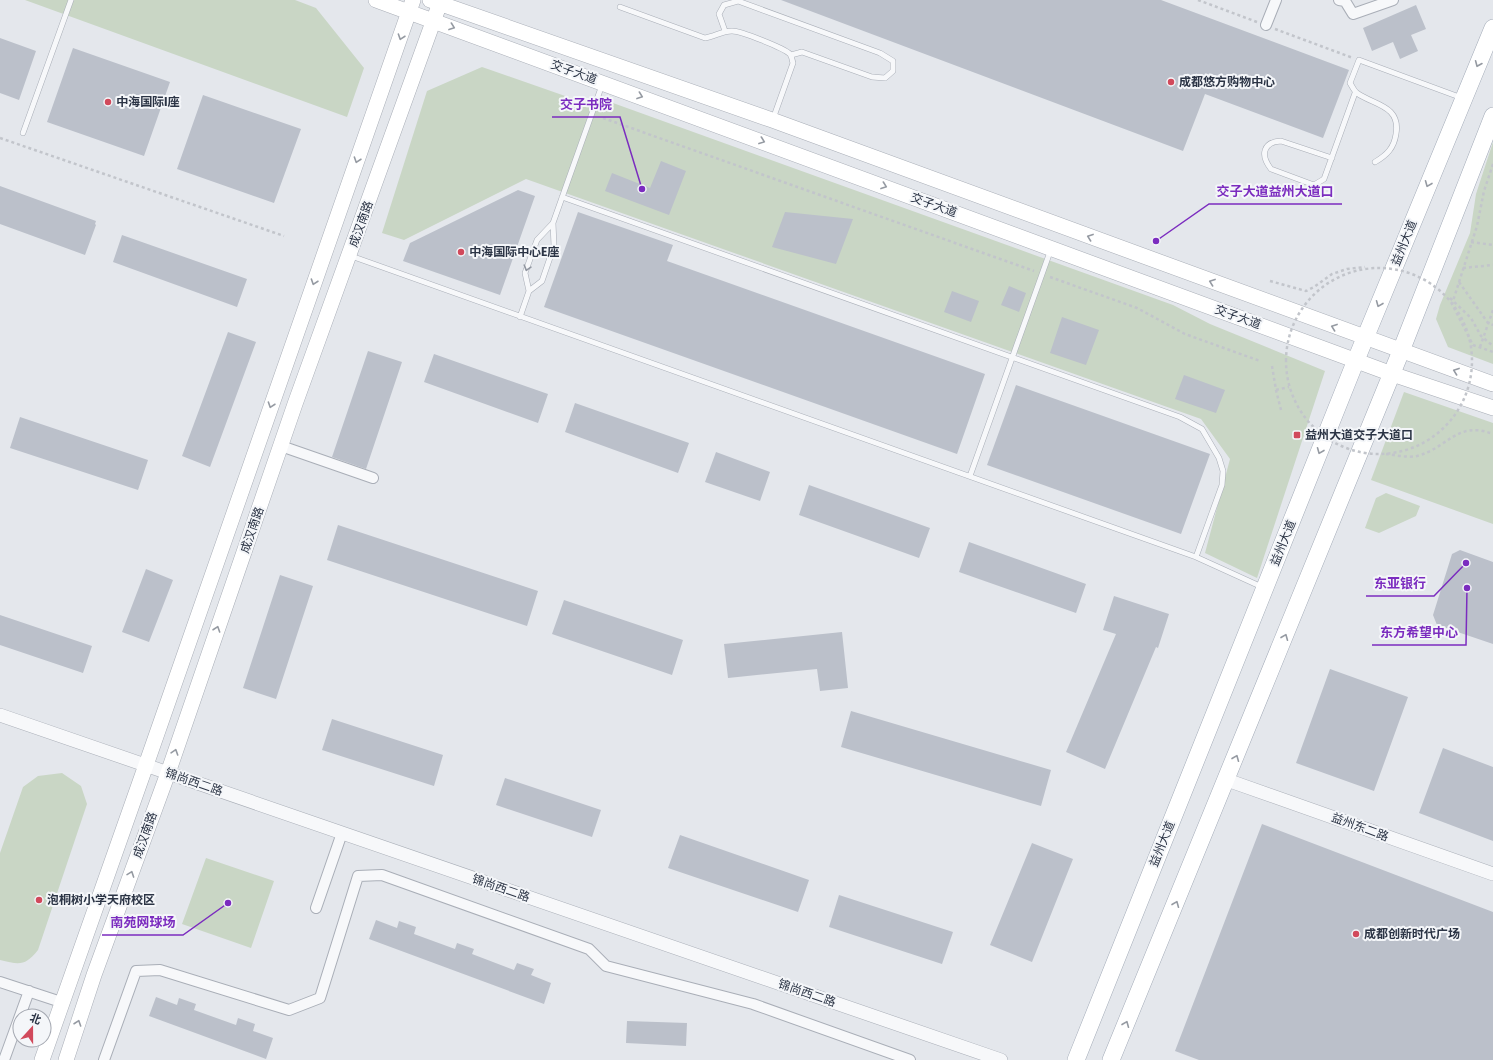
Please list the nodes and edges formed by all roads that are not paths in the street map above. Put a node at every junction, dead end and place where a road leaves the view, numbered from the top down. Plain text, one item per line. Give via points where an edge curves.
1 (71, 0) edge
2 (376, 0) edge
3 (1276, 0) edge
4 (1339, 0) edge
5 (1393, 0) edge
6 (437, 1) edge
7 (411, 6) edge
8 (620, 6) dead end
9 (434, 20) junction
10 (1266, 25) road end
11 (1493, 28) edge
12 (725, 31) junction
13 (791, 55) junction
14 (603, 82) junction
15 (1355, 93) junction
16 (1463, 98) junction
17 (1493, 116) edge
18 (772, 120) junction
19 (23, 133) dead end
20 (1332, 158) junction
21 (1375, 162) dead end
22 (562, 197) junction
23 (553, 223) junction
24 (1052, 248) junction
25 (349, 256) junction
26 (529, 291) junction
27 (520, 317) junction
28 (1365, 338) junction
29 (1401, 351) junction
30 (1013, 357) junction
31 (1356, 360) junction
32 (1392, 374) junction
33 (1493, 384) edge
34 (1493, 408) edge
35 (281, 446) junction
36 (970, 476) junction
37 (373, 478) dead end
38 (1196, 557) junction
39 (1265, 589) junction
40 (0, 715) edge
41 (146, 765) junction
42 (168, 773) junction
43 (1227, 780) junction
44 (342, 833) junction
45 (1493, 874) edge
46 (316, 908) dead end
47 (0, 982) edge
48 (29, 991) junction
49 (61, 1002) junction
50 (4, 1060) edge
51 (42, 1060) edge
52 (66, 1060) edge
53 (104, 1060) edge
54 (910, 1060) edge
55 (1002, 1060) edge
56 (1076, 1060) edge
57 (1111, 1060) edge

1 - 19 lane
2 - 7 main road, 交子大道
3 - 10 street
4 - 5 street via 1345,1 1353,14
6 - 9 main road, 成汉南路
6 - 18 main road, 交子大道
7 - 9 main road, 交子大道
7 -> 41 main road, 成汉南路
8 - 12 lane via 705,38
9 -> 14 main road, 交子大道
9 - 25 main road, 成汉南路
11 -> 16 main road, 益州大道
12 - 13 lane via 735,31 782,48
12 - 13 lane via 719,14 724,5 738,1 880,53 893,61 893,71 885,78 872,77 802,52
13 - 18 lane via 793,63
14 - 22 lane
14 -> 24 main road, 交子大道
15 - 16 lane via 1350,83 1359,60
15 - 20 lane
15 - 21 lane via 1385,107 1395,119 1395,142 1388,154
16 -> 28 main road, 益州大道
17 - 29 main road
28 -> 18 main road, 交子大道
20 - 20 lane via 1324,179 1314,185 1271,169 1264,155 1273,141 1281,141
22 - 23 lane
22 - 30 lane
23 - 26 lane via 554,246 542,281
23 -> 26 lane via 537,240 525,273
24 - 30 lane
24 - 31 main road, 交子大道
25 - 27 lane
25 - 35 main road, 成汉南路
26 - 27 lane
27 - 36 lane
28 - 29 main road, 交子大道
28 - 31 main road, 益州大道
29 - 32 main road
33 -> 29 main road, 交子大道
30 - 36 lane
30 - 38 lane via 1180,417 1202,429 1224,472
31 - 32 main road, 交子大道
31 -> 39 main road, 益州大道
32 - 34 main road, 交子大道
43 -> 32 main road
35 - 37 street
42 -> 35 main road, 成汉南路
36 - 38 lane
38 - 39 lane
39 - 56 main road, 益州大道
40 - 41 street, 锦尚西二路
41 - 42 street, 锦尚西二路
41 - 49 main road, 成汉南路
42 - 44 street, 锦尚西二路
52 -> 42 main road, 成汉南路 via 94,975
43 - 45 street, 益州东二路
57 -> 43 main road
44 - 46 street
44 - 55 street, 锦尚西二路
47 - 48 street
48 - 49 street
48 - 50 street
49 - 51 main road, 成汉南路
53 - 54 street via 136,971 160,970 289,1010 320,998 358,876 382,875 589,949 606,966 753,1004

